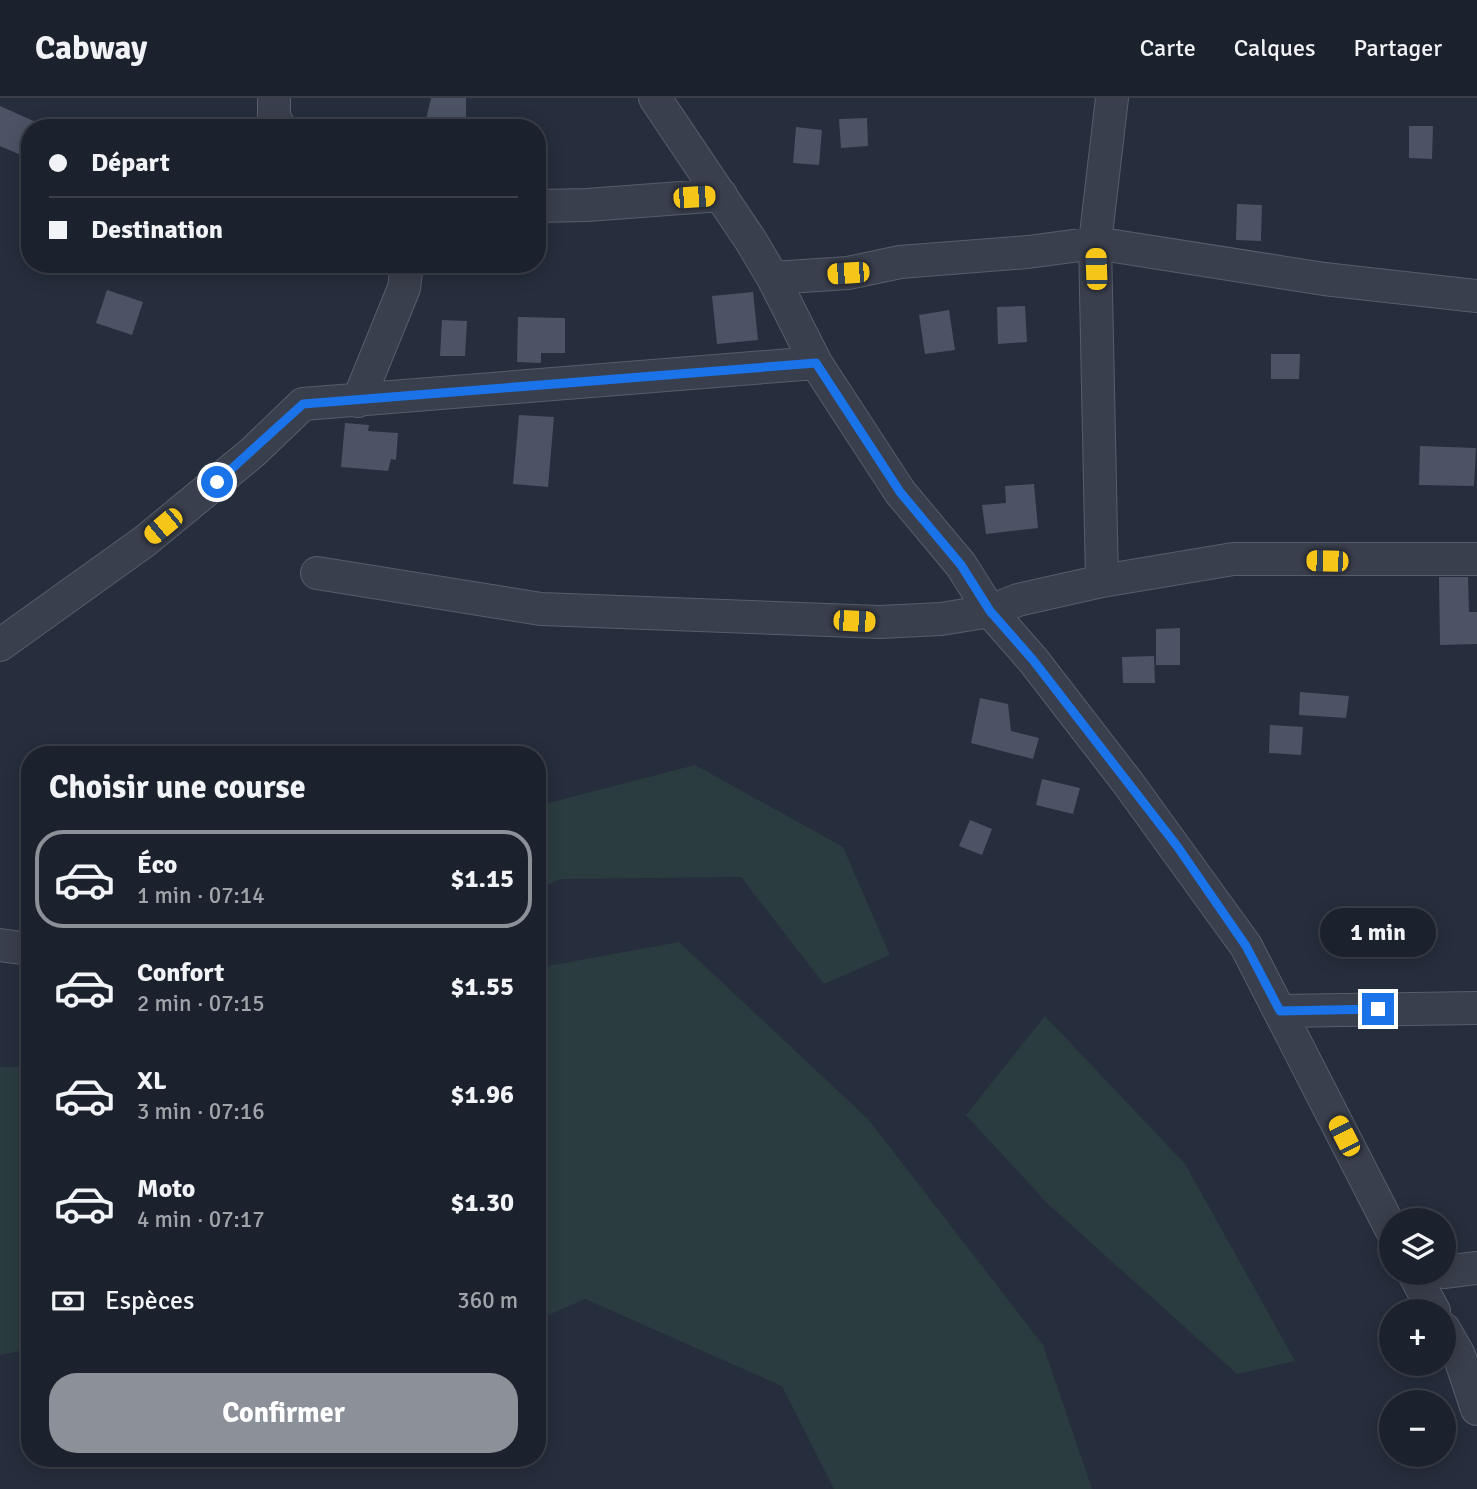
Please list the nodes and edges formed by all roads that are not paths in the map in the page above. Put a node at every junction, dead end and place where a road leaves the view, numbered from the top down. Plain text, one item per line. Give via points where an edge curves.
1 (274, 98) edge
2 (654, 98) edge
3 (1112, 98) edge
4 (276, 119) edge
5 (721, 195) junction
6 (546, 206) edge
7 (1095, 243) junction
8 (406, 273) edge
9 (773, 278) junction
10 (1477, 296) edge
11 (816, 363) junction
12 (358, 401) junction
13 (1477, 559) edge
14 (317, 573) dead end
15 (1102, 581) junction
16 (990, 611) junction
17 (0, 645) edge
18 (0, 945) edge
19 (21, 948) edge
20 (1477, 1008) edge
21 (1280, 1011) junction
22 (1380, 1208) edge
23 (1477, 1268) edge
24 (1456, 1270) edge
25 (1456, 1350) edge
26 (1477, 1409) edge

1 - 4 street
2 - 5 street
3 - 7 street
5 - 6 street
5 - 9 street
7 - 9 street
7 - 10 street via 1324,279
7 - 15 street
8 - 12 street
9 - 11 street
11 - 12 street
11 - 16 street via 900,492 961,565
12 - 17 street via 303,404 253,452 145,541
13 - 15 street via 1233,559
14 - 16 street via 541,609 880,622
15 - 16 street
16 - 21 street via 1177,846 1246,946
18 - 19 street
20 - 21 street
21 - 22 street
23 - 24 street
25 - 26 street

